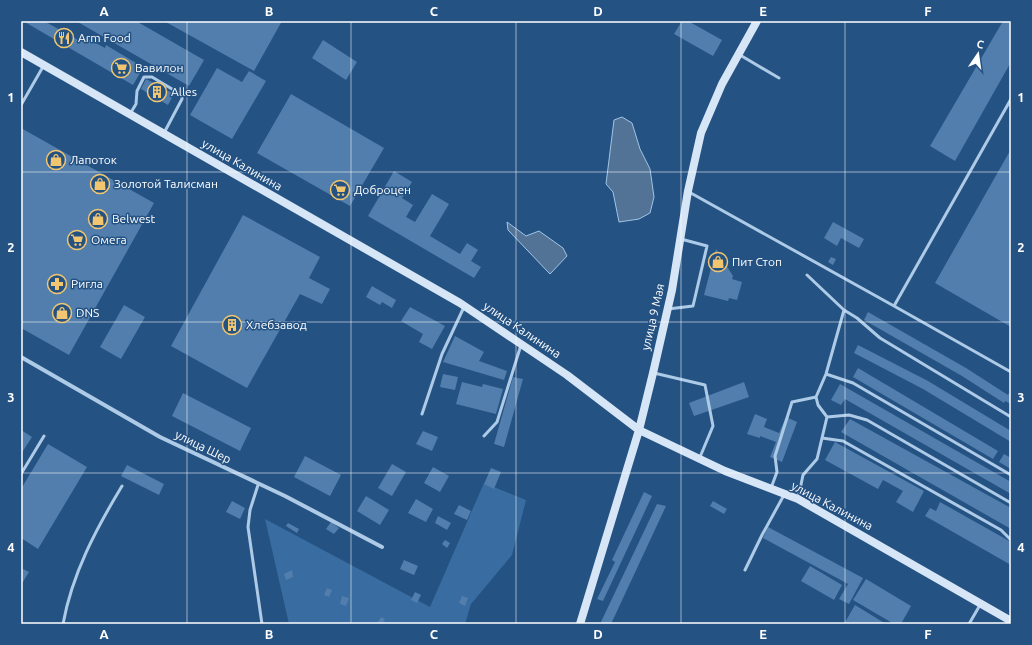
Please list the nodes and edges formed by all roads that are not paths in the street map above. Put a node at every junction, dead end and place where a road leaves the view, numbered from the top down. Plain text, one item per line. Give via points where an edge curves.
1 (757, 21) edge
2 (21, 52) edge
3 (738, 54) junction
4 (44, 65) junction
5 (779, 78) dead end
6 (1011, 99) edge
7 (21, 105) edge
8 (130, 114) junction
9 (164, 133) junction
10 (688, 191) junction
11 (681, 239) junction
12 (807, 275) dead end
13 (465, 306) junction
14 (894, 306) junction
15 (668, 309) junction
16 (844, 310) junction
17 (521, 344) junction
18 (21, 357) edge
19 (1011, 372) edge
20 (653, 373) junction
21 (826, 374) junction
22 (816, 397) junction
23 (422, 414) dead end
24 (827, 417) junction
25 (1011, 417) edge
26 (639, 430) junction
27 (44, 436) dead end
28 (484, 436) dead end
29 (822, 438) junction
30 (699, 459) junction
31 (21, 474) edge
32 (1011, 475) edge
33 (258, 485) junction
34 (122, 486) dead end
35 (771, 488) junction
36 (785, 494) junction
37 (798, 499) junction
38 (1011, 503) edge
39 (1011, 540) edge
40 (382, 547) dead end
41 (745, 570) dead end
42 (981, 604) junction
43 (1011, 620) edge
44 (63, 624) edge
45 (262, 624) edge
46 (580, 624) edge
47 (969, 624) edge

1 - 3 street, улица 9 Мая
2 - 4 street, улица Калинина
3 - 5 lane
3 - 10 street, улица 9 Мая via 706,121
4 - 7 lane
4 - 8 street, улица Калинина
6 - 14 lane
8 - 9 street, улица Калинина
8 - 9 lane via 136,104 137,91 144,77 152,77 182,95
9 - 13 street, улица Калинина
10 - 11 street, улица 9 Мая
10 - 14 lane
11 - 15 street, улица 9 Мая
11 - 15 lane via 707,246 693,306
12 - 16 lane
13 - 17 street, улица Калинина
13 - 23 lane via 442,354
14 - 19 lane
15 - 20 street, улица 9 Мая
16 - 21 lane
16 - 25 lane via 880,338
17 - 26 street, улица Калинина via 567,374
17 - 28 lane via 497,422
18 - 33 street, улица Шер via 160,438
20 - 26 street, улица 9 Мая
20 - 30 lane via 705,385 713,426
21 - 22 lane
21 - 32 lane via 853,383
22 - 24 lane via 818,405
22 - 35 lane via 792,402 775,456 777,472
24 - 29 lane
24 - 38 lane via 849,415 867,420
26 - 30 street, улица Калинина
26 - 46 street, улица 9 Мая
27 - 31 lane
29 - 37 lane via 817,459 804,475
29 - 39 lane via 843,441 1001,530
30 - 35 street, улица Калинина
33 - 40 street, улица Шер
33 - 45 lane via 248,527
34 - 44 lane via 104,516 76,576 67,600
35 - 36 street, улица Калинина
36 - 37 street, улица Калинина
36 - 41 lane
37 - 42 street, улица Калинина
42 - 43 street, улица Калинина
42 - 47 lane

